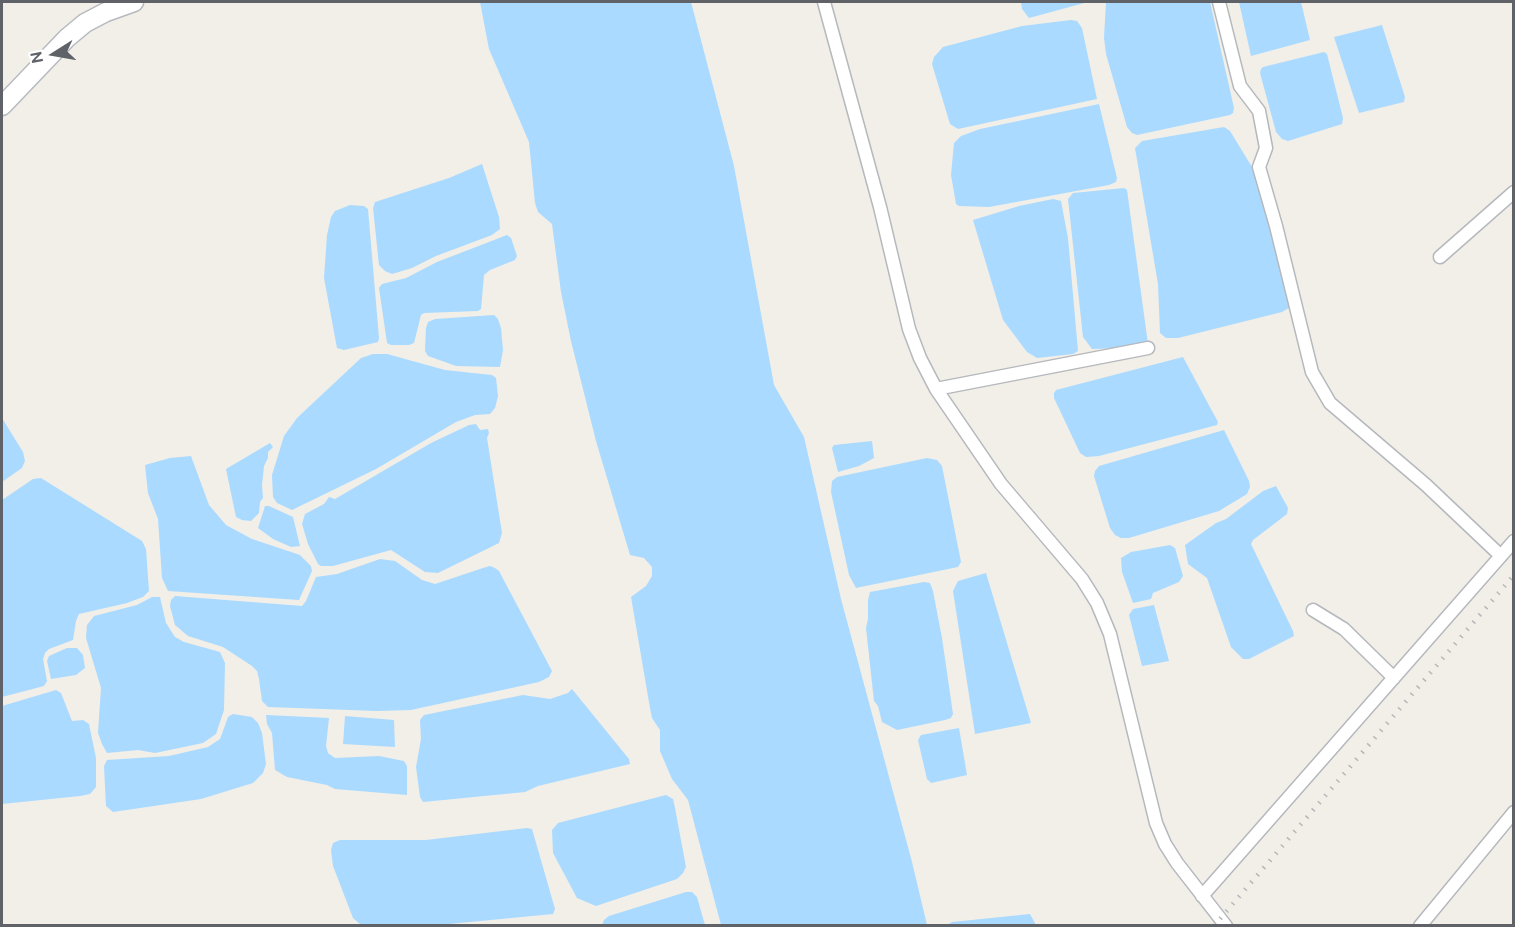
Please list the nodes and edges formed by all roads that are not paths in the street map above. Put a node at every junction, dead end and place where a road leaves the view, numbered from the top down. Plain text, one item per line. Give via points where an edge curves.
1 (134, 2) edge
2 (824, 2) edge
3 (1219, 2) edge
4 (2, 106) edge
5 (1514, 192) edge
6 (1440, 257) dead end
7 (1148, 348) dead end
8 (936, 389) junction
9 (1514, 541) edge
10 (1501, 556) junction
11 (1313, 610) dead end
12 (1394, 678) junction
13 (1514, 812) edge
14 (1202, 896) junction
15 (1226, 926) edge
16 (1420, 926) edge

1 - 4 street via 85,23
2 - 8 street via 909,329
3 - 10 street via 1240,86 1258,111 1266,148 1259,167 1312,372 1330,403
5 - 6 street
7 - 8 street
8 - 14 street via 1001,484 1082,579 1097,603 1110,634 1156,823 1165,844
9 - 10 street
10 - 12 street
11 - 12 street via 1344,629
12 - 14 street
13 - 16 street
14 - 15 street

